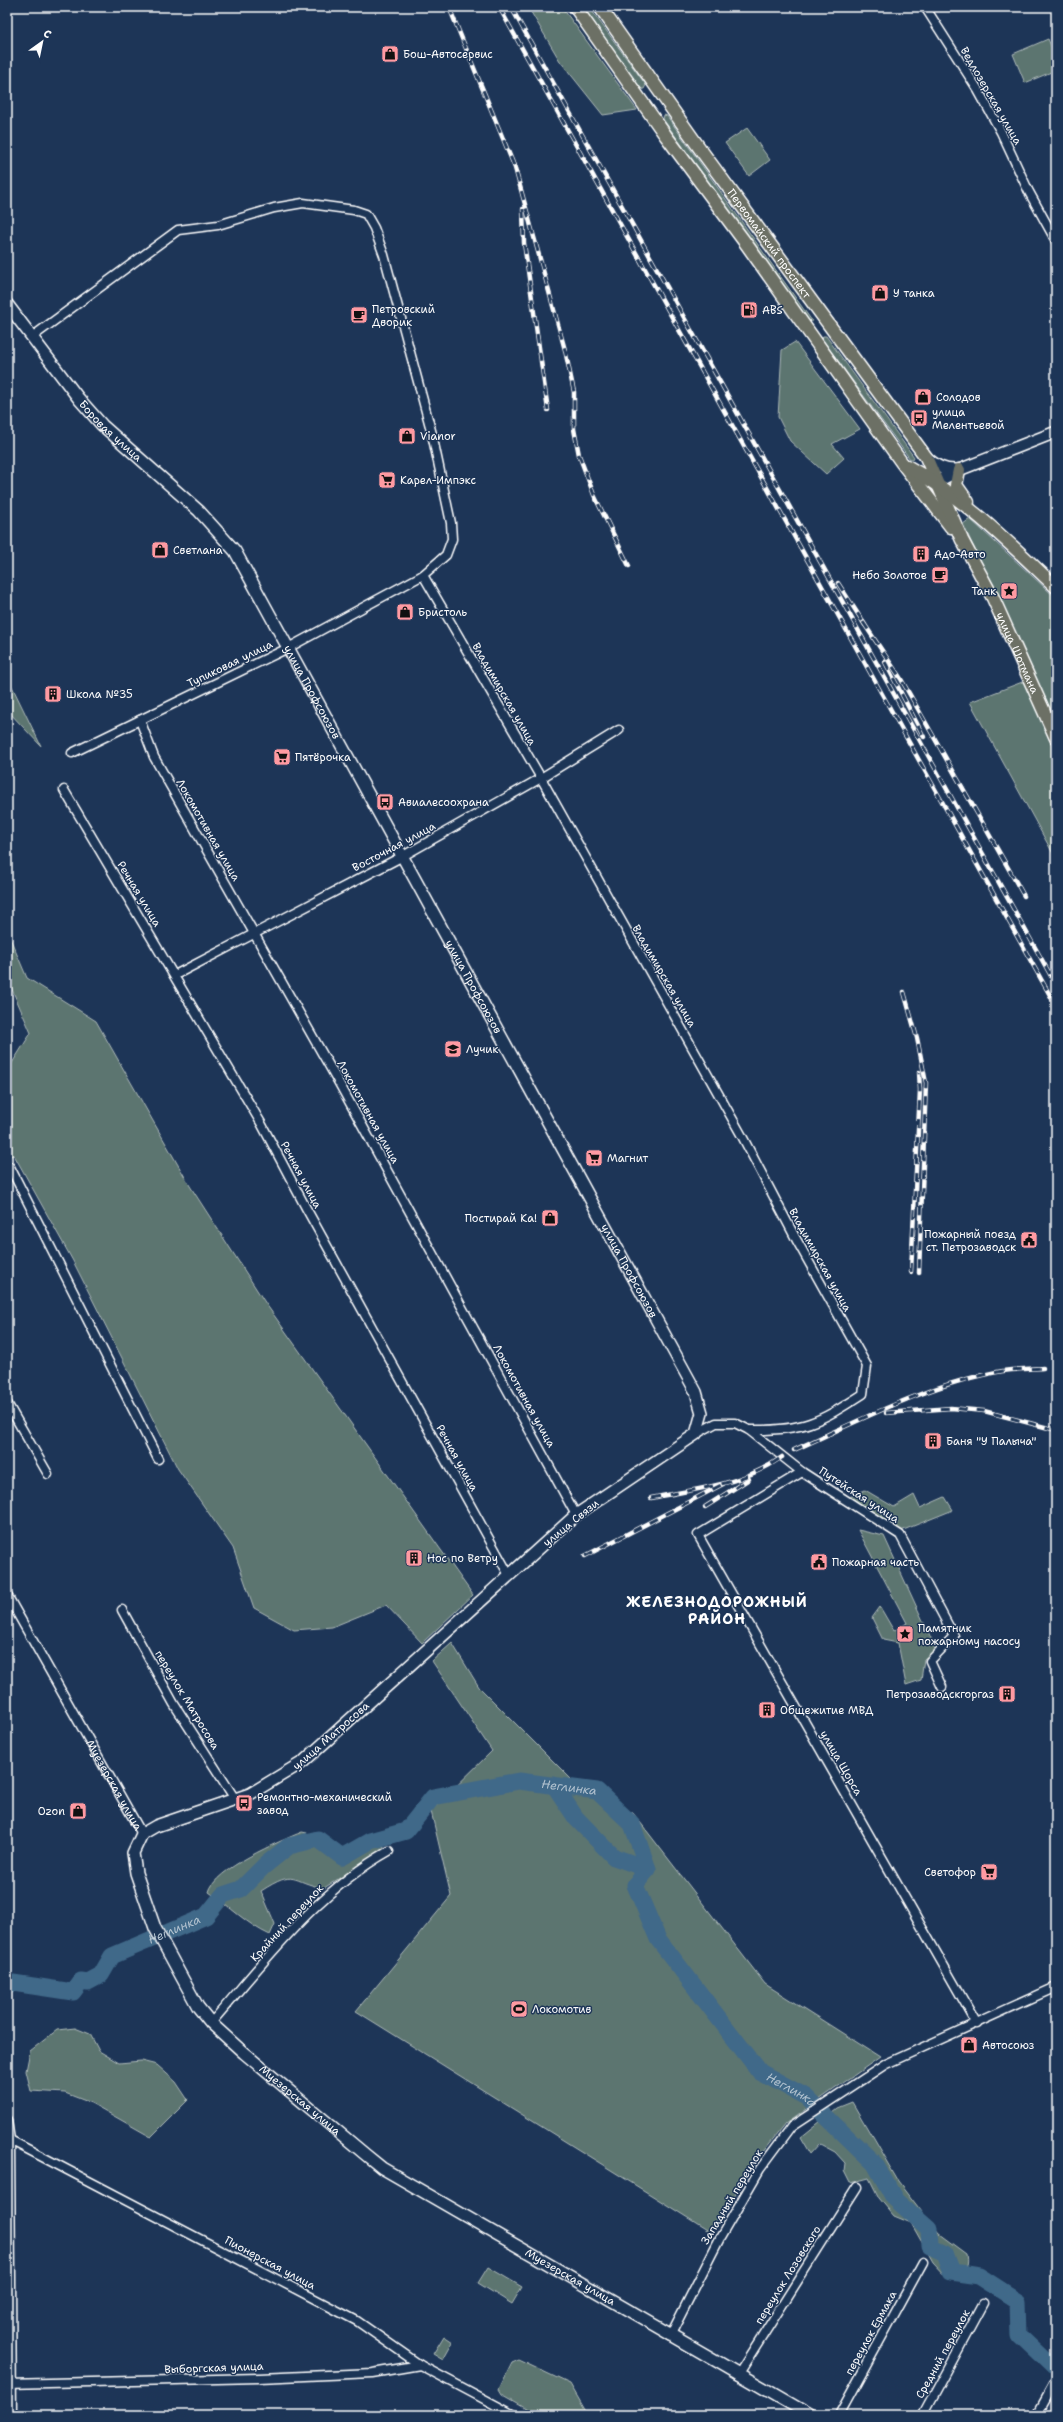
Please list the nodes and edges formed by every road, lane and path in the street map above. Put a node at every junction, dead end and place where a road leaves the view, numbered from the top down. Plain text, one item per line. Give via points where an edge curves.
1 (575, 7) edge
2 (600, 7) edge
3 (925, 7) edge
4 (664, 98) junction
5 (647, 110) junction
6 (1056, 241) edge
7 (7, 304) edge
8 (828, 321) junction
9 (810, 334) junction
10 (32, 337) junction
11 (1056, 432) edge
12 (926, 458) junction
13 (902, 463) junction
14 (959, 470) junction
15 (936, 482) junction
16 (973, 512) junction
17 (984, 521) junction
18 (956, 527) junction
19 (962, 540) junction
20 (229, 544) joint
21 (423, 575) junction
22 (1056, 587) edge
23 (288, 648) junction
24 (140, 720) junction
25 (619, 730) dead end
26 (1056, 738) edge
27 (72, 753) dead end
28 (541, 778) junction
29 (64, 790) dead end
30 (403, 856) junction
31 (254, 932) junction
32 (175, 975) junction
33 (7, 1169) edge
34 (7, 1403) edge
35 (749, 1430) junction
36 (696, 1434) junction
37 (158, 1459) dead end
38 (802, 1472) junction
39 (48, 1474) dead end
40 (576, 1515) junction
41 (509, 1575) junction
42 (7, 1595) edge
43 (473, 1607) joint
44 (122, 1610) dead end
45 (942, 1687) dead end
46 (235, 1799) junction
47 (142, 1834) junction
48 (389, 1851) dead end
49 (1056, 1987) edge
50 (211, 2024) junction
51 (977, 2024) junction
52 (7, 2120) edge
53 (10, 2140) junction
54 (857, 2187) dead end
55 (9, 2253) edge
56 (923, 2262) dead end
57 (983, 2304) dead end
58 (670, 2336) junction
59 (420, 2366) junction
60 (738, 2375) junction
61 (9, 2384) edge
62 (1053, 2386) dead end
63 (510, 2414) edge
64 (12, 2415) edge
65 (810, 2415) edge
66 (839, 2415) edge
67 (923, 2415) edge
68 (1037, 2415) edge

1 - 5 main road, Первомайский проспект
2 - 4 main road, Первомайский проспект
3 - 6 street, Ведлозерская улица via 991,114
4 - 5 main road
4 - 8 main road, Первомайский проспект
5 - 9 main road, Первомайский проспект
7 - 10 main road, Боровая улица
8 - 9 main road
8 - 12 main road, Первомайский проспект
9 - 13 main road, Первомайский проспект
10 - 20 main road, Боровая улица via 102,426 199,511
10 - 21 street, Тупиковая улица via 178,230 218,225 253,213 303,203 366,214 384,255 432,434 451,523 452,539 446,556
11 - 14 main road
12 - 14 main road via 935,466 948,471
12 - 15 main road, Первомайский проспект
13 - 15 main road, Первомайский проспект
13 - 19 main road, Первомайский проспект
14 - 15 main road
14 - 17 main road via 956,485
15 - 16 main road, Первомайский проспект
15 - 18 main road, улица Шотмана
16 - 17 main road, Первомайский проспект
16 - 18 main road via 961,514
17 - 22 main road, Первомайский проспект
18 - 19 main road, улица Шотмана
19 - 26 main road, улица Шотмана via 993,598
20 - 23 main road, улица Профсоюзов
21 - 23 street, Тупиковая улица
21 - 28 street, Владимирская улица
23 - 24 street, Тупиковая улица
23 - 30 main road, улица Профсоюзов
24 - 27 street, Тупиковая улица
24 - 31 street, Локомотивная улица via 154,758
25 - 28 street, Восточная улица
28 - 30 street, Восточная улица
28 - 35 street, Владимирская улица via 742,1136 866,1366 863,1394 825,1418 791,1430
29 - 32 street, Речная улица
30 - 31 street, Восточная улица
30 - 36 main road, улица Профсоюзов via 696,1392 702,1413
31 - 32 street, Восточная улица
31 - 40 street, Локомотивная улица
32 - 41 street, Речная улица via 261,1123
33 - 37 street via 10,1167
34 - 39 street
35 - 36 street, Путейская улица via 735,1423 716,1423
35 - 38 street, Путейская улица
36 - 40 main road, улица Связи
38 - 45 street, Путейская улица via 900,1535 954,1636 930,1662
38 - 51 street, улица Щорса via 698,1535
40 - 41 main road, улица Связи
41 - 43 main road, улица Связи
42 - 47 street, Муезерская улица
43 - 46 main road, улица Матросова via 303,1762 250,1794
44 - 46 street, переулок Матросова via 174,1704
46 - 47 main road, улица Матросова via 156,1826
47 - 50 main road, Муезерская улица via 133,1853 136,1874 155,1928 188,1991
48 - 50 street, Крайний переулок via 372,1860 316,1905
49 - 51 street, Западный переулок
50 - 58 main road, Муезерская улица via 382,2168
51 - 58 street, Западный переулок via 886,2064 792,2126 760,2169 720,2238
52 - 53 street
53 - 55 street
53 - 59 street, Пионерская улица via 357,2321
54 - 60 street, переулок Лозовского
55 - 61 street
56 - 66 street, переулок Ермака
57 - 67 street, Средний переулок
58 - 60 main road, Муезерская улица
59 - 61 street, Выборгская улица via 373,2373 259,2378
59 - 63 street, Пионерская улица
60 - 65 main road, Муезерская улица
61 - 64 street
62 - 68 street

